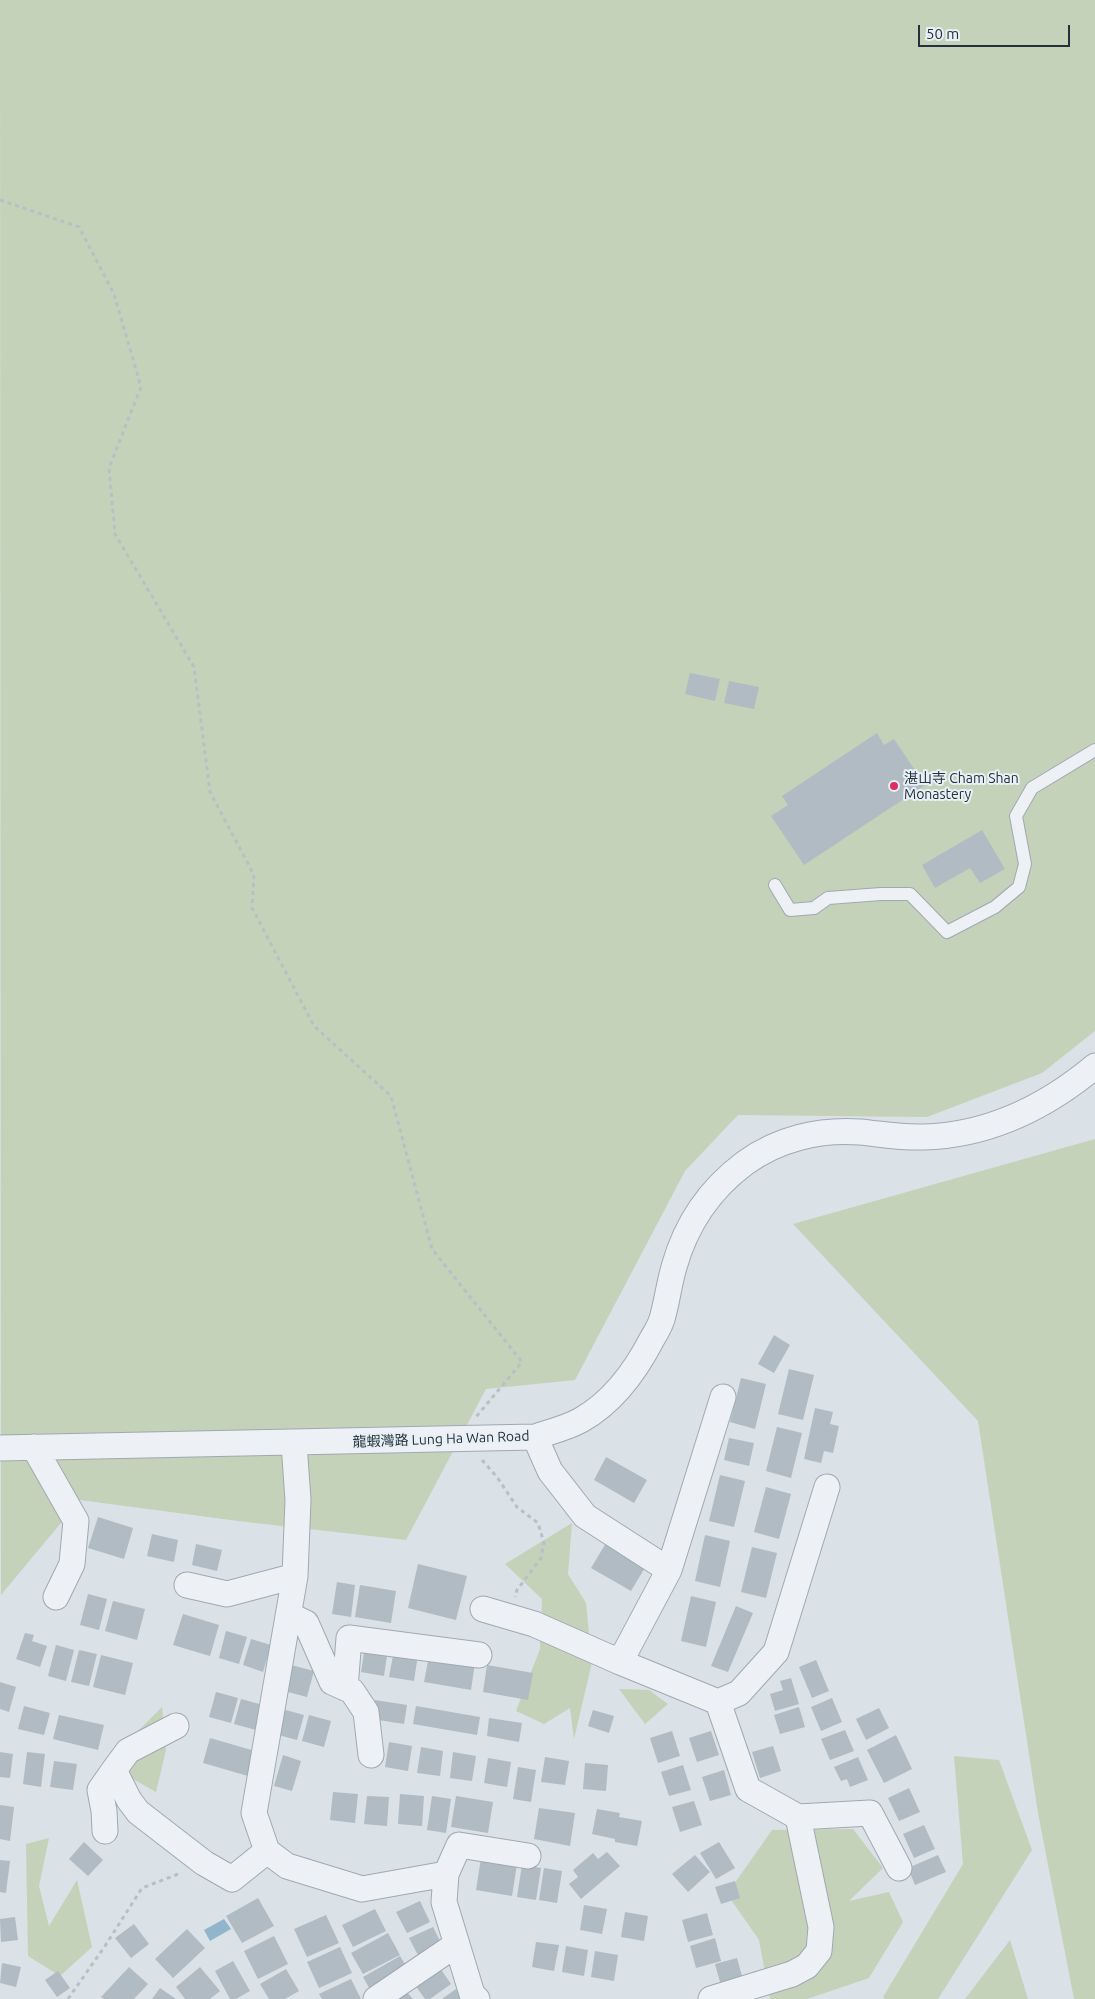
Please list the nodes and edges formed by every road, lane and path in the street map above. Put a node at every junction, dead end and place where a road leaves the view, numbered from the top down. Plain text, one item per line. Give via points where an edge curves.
1 (0, 200) edge
2 (1095, 750) edge
3 (775, 885) dead end
4 (1095, 1066) edge
5 (723, 1396) dead end
6 (535, 1437) junction
7 (456, 1440) junction
8 (294, 1443) junction
9 (0, 1448) edge
10 (34, 1448) junction
11 (826, 1487) dead end
12 (669, 1570) junction
13 (295, 1576) junction
14 (187, 1585) dead end
15 (56, 1597) dead end
16 (483, 1609) dead end
17 (289, 1615) junction
18 (509, 1616) junction
19 (479, 1655) dead end
20 (620, 1662) junction
21 (345, 1688) junction
22 (718, 1702) junction
23 (176, 1726) dead end
24 (371, 1755) dead end
25 (114, 1770) junction
26 (798, 1817) junction
27 (105, 1831) dead end
28 (267, 1851) junction
29 (528, 1856) dead end
30 (204, 1863) junction
31 (899, 1868) dead end
32 (446, 1874) junction
33 (457, 1944) junction
34 (68, 1999) edge
35 (376, 1999) edge
36 (477, 1999) edge
37 (711, 1999) edge

1 - 7 path via 79,227 114,294 142,387 109,468 115,534 194,667 210,792 254,875 252,908 314,1026 391,1096 432,1249 522,1362
2 - 3 lane via 1032,788 1016,816 1025,864 1020,887 995,907 947,932 910,894 828,898 814,908 790,910
4 - 6 street, 龍蝦灣路 Lung Ha Wan Road via 1040,1105 987,1127 922,1138 858,1132 818,1133 800,1136 763,1151 728,1176 700,1209 680,1248 662,1320 640,1363 612,1396 581,1420
5 - 12 street
6 - 7 street, 龍蝦灣路 Lung Ha Wan Road
6 - 12 street via 550,1471 584,1516
7 - 8 street, 龍蝦灣路 Lung Ha Wan Road
7 - 18 path via 484,1463 517,1507 539,1525 543,1554 517,1590
8 - 10 street, 龍蝦灣路 Lung Ha Wan Road
8 - 13 street via 298,1500
9 - 10 street, 龍蝦灣路 Lung Ha Wan Road
10 - 15 street via 76,1521 72,1564
11 - 22 street via 776,1652 739,1693
12 - 20 street
13 - 14 street via 227,1594
13 - 17 street
16 - 18 street
17 - 21 street via 306,1623 332,1682
17 - 28 street via 254,1812
18 - 20 street
19 - 21 street via 349,1638
20 - 22 street
21 - 24 street via 352,1691 366,1712
22 - 26 street via 748,1789
23 - 25 street via 128,1750
25 - 27 street via 100,1790
25 - 30 street via 138,1812
26 - 31 street via 870,1813
26 - 37 street via 820,1927 819,1951 808,1966 792,1974
28 - 30 street via 232,1878
28 - 32 street via 287,1866 362,1889
29 - 32 street via 459,1845
30 - 34 path via 142,1888
32 - 33 street via 444,1902
33 - 35 street
33 - 36 street via 472,1994

